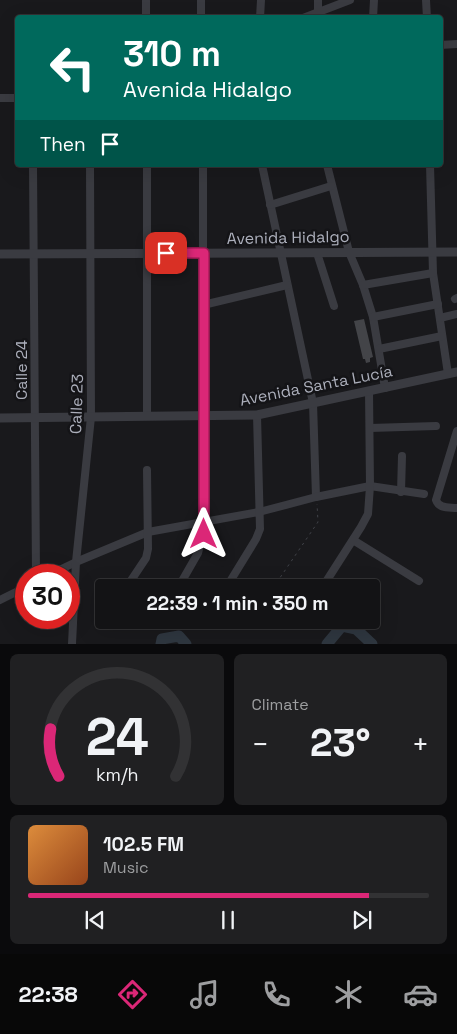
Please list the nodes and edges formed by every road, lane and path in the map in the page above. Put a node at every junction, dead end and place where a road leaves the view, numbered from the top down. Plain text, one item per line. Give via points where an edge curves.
1 (201, 0) edge
2 (261, 0) edge
3 (318, 0) edge
4 (350, 0) edge
5 (374, 0) edge
6 (426, 0) edge
7 (146, 1) dead end
8 (146, 15) edge
9 (201, 15) edge
10 (260, 15) edge
11 (318, 15) edge
12 (373, 15) edge
13 (427, 15) edge
14 (457, 44) edge
15 (443, 46) edge
16 (0, 98) edge
17 (15, 98) edge
18 (33, 167) edge
19 (90, 167) edge
20 (147, 167) edge
21 (202, 167) edge
22 (262, 167) edge
23 (327, 167) edge
24 (430, 167) edge
25 (331, 186) junction
26 (270, 205) junction
27 (349, 252) junction
28 (432, 252) junction
29 (457, 252) edge
30 (204, 253) junction
31 (281, 253) junction
32 (317, 253) junction
33 (0, 254) edge
34 (34, 254) junction
35 (91, 254) junction
36 (148, 254) junction
37 (433, 273) junction
38 (288, 285) junction
39 (363, 285) junction
40 (438, 304) junction
41 (203, 305) junction
42 (334, 306) dead end
43 (457, 314) edge
44 (372, 317) junction
45 (440, 318) junction
46 (442, 336) junction
47 (379, 349) junction
48 (453, 373) edge
49 (385, 388) junction
50 (369, 391) junction
51 (313, 403) junction
52 (258, 415) junction
53 (147, 416) junction
54 (35, 417) junction
55 (91, 417) junction
56 (203, 417) junction
57 (0, 418) edge
58 (436, 426) dead end
59 (370, 428) junction
60 (457, 431) edge
61 (402, 456) dead end
62 (147, 470) dead end
63 (370, 486) junction
64 (401, 492) junction
65 (424, 494) dead end
66 (316, 497) junction
67 (457, 508) edge
68 (259, 512) junction
69 (204, 521) junction
70 (148, 532) junction
71 (352, 540) junction
72 (76, 562) junction
73 (36, 564) edge
74 (72, 564) edge
75 (132, 579) edge
76 (183, 579) edge
77 (232, 579) edge
78 (279, 579) edge
79 (328, 579) edge
80 (418, 581) dead end
81 (15, 592) edge
82 (0, 600) edge
83 (72, 644) edge

1 - 9 street
2 - 10 street
3 - 11 street
4 - 11 street
5 - 12 street
6 - 13 street
7 - 8 street
14 - 15 street
16 - 17 street
18 - 34 street, Calle 24
19 - 35 street, Calle 23
20 - 36 street
21 - 30 street
22 - 26 street
23 - 25 street
24 - 28 street
25 - 26 street
25 - 27 street
26 - 31 street
27 - 28 street, Avenida Hidalgo
27 - 32 street, Avenida Hidalgo
27 - 39 street
28 - 29 street, Avenida Hidalgo
28 - 37 street
30 - 31 street, Avenida Hidalgo
30 - 36 street, Avenida Hidalgo
30 - 41 street
31 - 32 street, Avenida Hidalgo
31 - 38 street
32 - 42 street
33 - 34 street, Avenida Hidalgo
34 - 35 street, Avenida Hidalgo
34 - 54 street, Calle 24
35 - 36 street, Avenida Hidalgo
35 - 55 street, Calle 23
36 - 53 street
37 - 39 street
37 - 40 street
38 - 41 street
38 - 51 street
39 - 44 street
40 - 44 street
40 - 45 street
41 - 56 street
43 - 45 street
44 - 47 street
45 - 46 street
46 - 47 street
46 - 48 street
47 - 49 street
48 - 49 street, Avenida Santa Lucía
49 - 50 street, Avenida Santa Lucía
50 - 51 street, Avenida Santa Lucía
50 - 59 street
51 - 52 street, Avenida Santa Lucía
51 - 66 street
52 - 56 street, Avenida Santa Lucía
52 - 68 street
53 - 55 street, Avenida Santa Lucía
53 - 56 street, Avenida Santa Lucía
54 - 55 street, Avenida Santa Lucía
54 - 57 street, Avenida Santa Lucía
54 - 73 street, Calle 24
55 - 72 street, Calle 23
56 - 69 street
58 - 59 street
59 - 63 street
60 - 67 street via 436,497 443,507
61 - 64 street
62 - 70 street
63 - 64 street
63 - 66 street
63 - 71 street via 368,514
64 - 65 street
66 - 68 street
66 - 78 path via 318,522
68 - 69 street
68 - 77 street via 260,529 256,539
69 - 70 street
69 - 76 street via 198,552
70 - 72 street
70 - 75 street via 146,558
71 - 79 street
71 - 80 street
72 - 74 street
72 - 83 street, Calle 23
81 - 82 street

